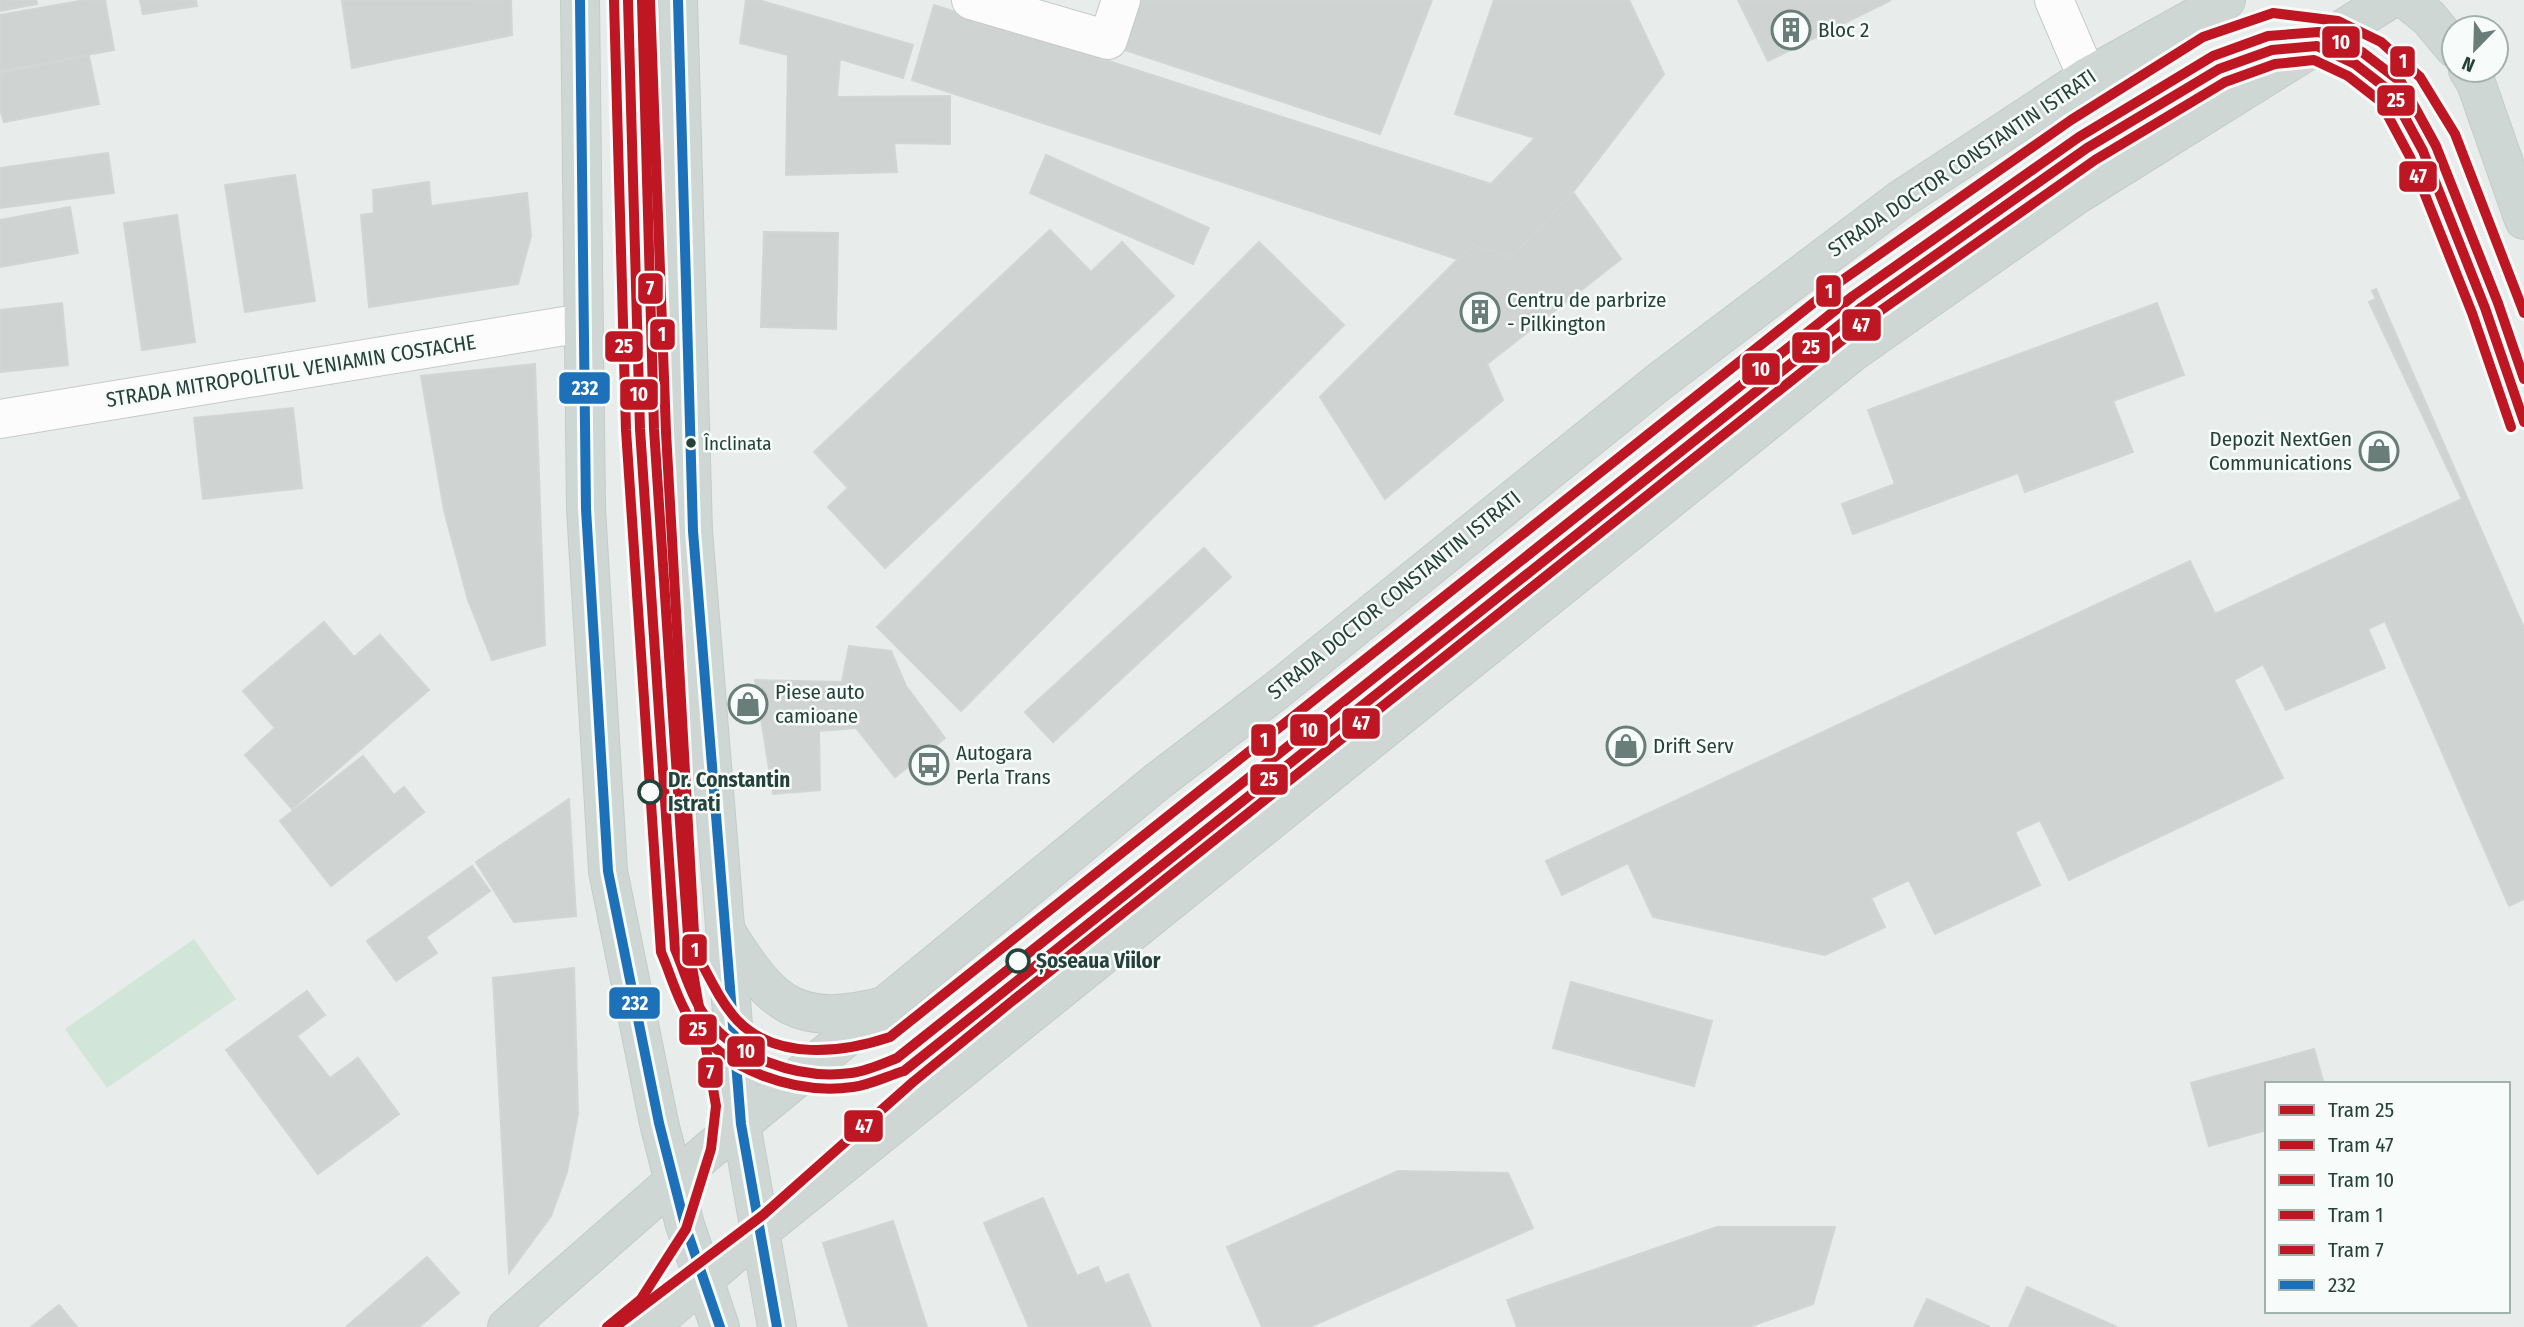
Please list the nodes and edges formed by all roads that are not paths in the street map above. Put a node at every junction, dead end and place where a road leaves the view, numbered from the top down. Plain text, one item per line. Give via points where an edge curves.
1 (580, 0) edge
2 (678, 0) edge
3 (971, 0) edge
4 (1121, 0) edge
5 (2054, 0) edge
6 (2226, 0) edge
7 (2389, 0) edge
8 (2407, 0) edge
9 (2440, 31) edge
10 (2087, 77) junction
11 (2476, 84) edge
12 (2524, 220) edge
13 (583, 323) junction
14 (0, 419) edge
15 (726, 930) junction
16 (887, 1006) junction
17 (741, 1124) junction
18 (674, 1181) junction
19 (758, 1233) junction
20 (703, 1279) junction
21 (507, 1327) edge
22 (649, 1327) edge
23 (720, 1327) edge
24 (777, 1327) edge

1 - 13 main road
2 - 15 main road via 693,531
3 - 4 street via 1108,40
5 - 10 street
6 - 10 main road, STRADA DOCTOR CONSTANTIN ISTRATI
7 - 19 main road via 2100,180 1853,352
8 - 9 main road
10 - 16 main road, STRADA DOCTOR CONSTANTIN ISTRATI via 1899,200 1660,381 1158,781
11 - 12 main road
13 - 14 street, STRADA MITROPOLITUL VENIAMIN COSTACHE
13 - 18 main road via 586,509 608,871
15 - 16 main road via 758,979 785,1003 803,1011 842,1015
15 - 17 main road
16 - 17 main road, STRADA DOCTOR CONSTANTIN ISTRATI
17 - 18 main road, STRADA DOCTOR CONSTANTIN ISTRATI
17 - 19 main road
18 - 20 main road
18 - 21 main road, STRADA DOCTOR CONSTANTIN ISTRATI
19 - 20 main road
19 - 24 main road
20 - 22 main road
20 - 23 main road

